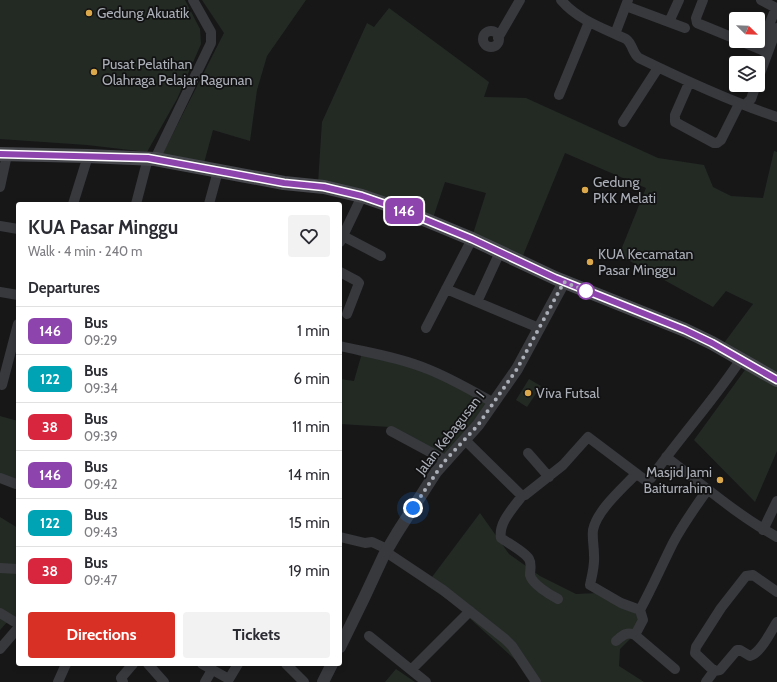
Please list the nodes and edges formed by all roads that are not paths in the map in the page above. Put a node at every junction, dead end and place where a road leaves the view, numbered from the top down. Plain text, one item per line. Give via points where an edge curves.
1 (193, 0) edge
2 (520, 0) edge
3 (560, 0) edge
4 (679, 0) edge
5 (703, 0) edge
6 (761, 0) edge
7 (627, 3) edge
8 (589, 22) junction
9 (669, 22) junction
10 (685, 28) dead end
11 (777, 28) edge
12 (615, 34) junction
13 (729, 37) edge
14 (498, 38) dead end
15 (756, 48) edge
16 (763, 51) junction
17 (762, 56) edge
18 (658, 68) junction
19 (689, 83) junction
20 (754, 92) edge
21 (559, 95) dead end
22 (742, 105) junction
23 (777, 117) edge
24 (623, 122) dead end
25 (4, 154) edge
26 (88, 156) junction
27 (152, 158) junction
28 (218, 172) junction
29 (0, 187) edge
30 (362, 196) junction
31 (73, 202) edge
32 (137, 202) edge
33 (210, 202) edge
34 (0, 226) edge
35 (16, 229) edge
36 (342, 239) edge
37 (472, 239) junction
38 (500, 252) junction
39 (381, 256) dead end
40 (342, 273) edge
41 (564, 282) junction
42 (446, 289) junction
43 (0, 292) edge
44 (16, 295) edge
45 (477, 302) junction
46 (347, 314) dead end
47 (426, 328) dead end
48 (539, 328) junction
49 (16, 332) edge
50 (342, 346) edge
51 (741, 359) junction
52 (777, 380) edge
53 (2, 385) dead end
54 (494, 403) junction
55 (391, 431) dead end
56 (465, 440) junction
57 (528, 452) dead end
58 (666, 457) junction
59 (445, 460) junction
60 (636, 474) junction
61 (549, 477) junction
62 (0, 478) edge
63 (16, 484) edge
64 (708, 488) junction
65 (522, 496) junction
66 (777, 501) edge
67 (763, 530) junction
68 (342, 537) edge
69 (777, 537) edge
70 (387, 550) junction
71 (0, 568) edge
72 (16, 568) edge
73 (777, 592) edge
74 (558, 599) dead end
75 (640, 610) junction
76 (470, 611) junction
77 (0, 613) edge
78 (777, 622) edge
79 (16, 623) edge
80 (16, 630) edge
81 (635, 635) junction
82 (368, 636) dead end
83 (616, 641) dead end
84 (342, 643) edge
85 (0, 649) edge
86 (65, 666) edge
87 (131, 666) edge
88 (150, 666) edge
89 (205, 666) edge
90 (237, 666) edge
91 (288, 666) edge
92 (331, 666) edge
93 (675, 669) dead end
94 (212, 670) junction
95 (411, 670) junction
96 (714, 671) junction
97 (58, 682) edge
98 (123, 682) edge
99 (164, 682) edge
100 (205, 682) edge
101 (304, 682) edge
102 (323, 682) edge
103 (426, 682) edge
104 (536, 682) edge
105 (706, 682) edge

1 - 27 street via 211,32 211,43
2 - 14 street
3 - 8 street
4 - 9 street
5 - 13 street via 696,23
6 - 16 street via 776,8
7 - 9 street
7 - 12 street
8 - 12 street
8 - 21 street
9 - 10 street
11 - 16 street
12 - 18 street via 629,41 636,56
15 - 16 street
16 - 17 street
18 - 19 street
18 - 24 street
19 - 22 street
19 - 22 street via 675,115 675,122 714,143 721,140
20 - 22 street via 751,99
22 - 23 street
25 - 26 main road
25 - 29 street
26 - 27 main road
26 - 31 street
27 - 28 main road
27 - 32 street
28 - 30 main road via 324,187
28 - 33 street
30 - 36 street
30 - 37 main road
34 - 35 street
36 - 39 street
37 - 38 main road
37 - 42 street
38 - 41 main road
38 - 45 street
40 - 46 street via 359,283
41 - 48 street, Jalan Kebagusan I
41 - 51 main road via 685,330
42 - 45 street
42 - 47 street
43 - 44 street
45 - 48 street
48 - 54 street, Jalan Kebagusan I via 517,369
49 - 53 street
50 - 54 street via 400,360 429,370
51 - 52 main road
51 - 58 street
54 - 56 street, Jalan Kebagusan I
55 - 59 street
56 - 59 street, Jalan Kebagusan I
56 - 65 street
57 - 61 street
58 - 60 street via 652,478 646,480
58 - 64 street
59 - 70 street, Jalan Kebagusan I
60 - 61 street via 588,437
60 - 75 street via 605,508 594,527 594,560 590,585 621,603
61 - 65 street
62 - 63 street
64 - 67 street via 736,512
64 - 75 street via 674,542
65 - 74 street via 503,524 501,538 528,558 531,564 530,576
66 - 67 street
67 - 69 street
68 - 70 street via 365,543 372,542
70 - 76 street
70 - 84 street, Jalan Kebagusan I
71 - 72 street
73 - 96 street via 753,575 746,576 721,608 696,647 695,654
75 - 81 street via 643,620
76 - 95 street
76 - 104 street via 512,646
77 - 79 street
78 - 96 street via 754,655 750,656 737,650 720,670
80 - 85 street
81 - 83 street via 626,633
81 - 93 street
82 - 95 street
86 - 97 street
87 - 98 street via 121,678
88 - 99 street
89 - 94 street
90 - 94 street via 229,679
91 - 101 street
92 - 102 street
94 - 100 street
95 - 103 street
96 - 105 street

